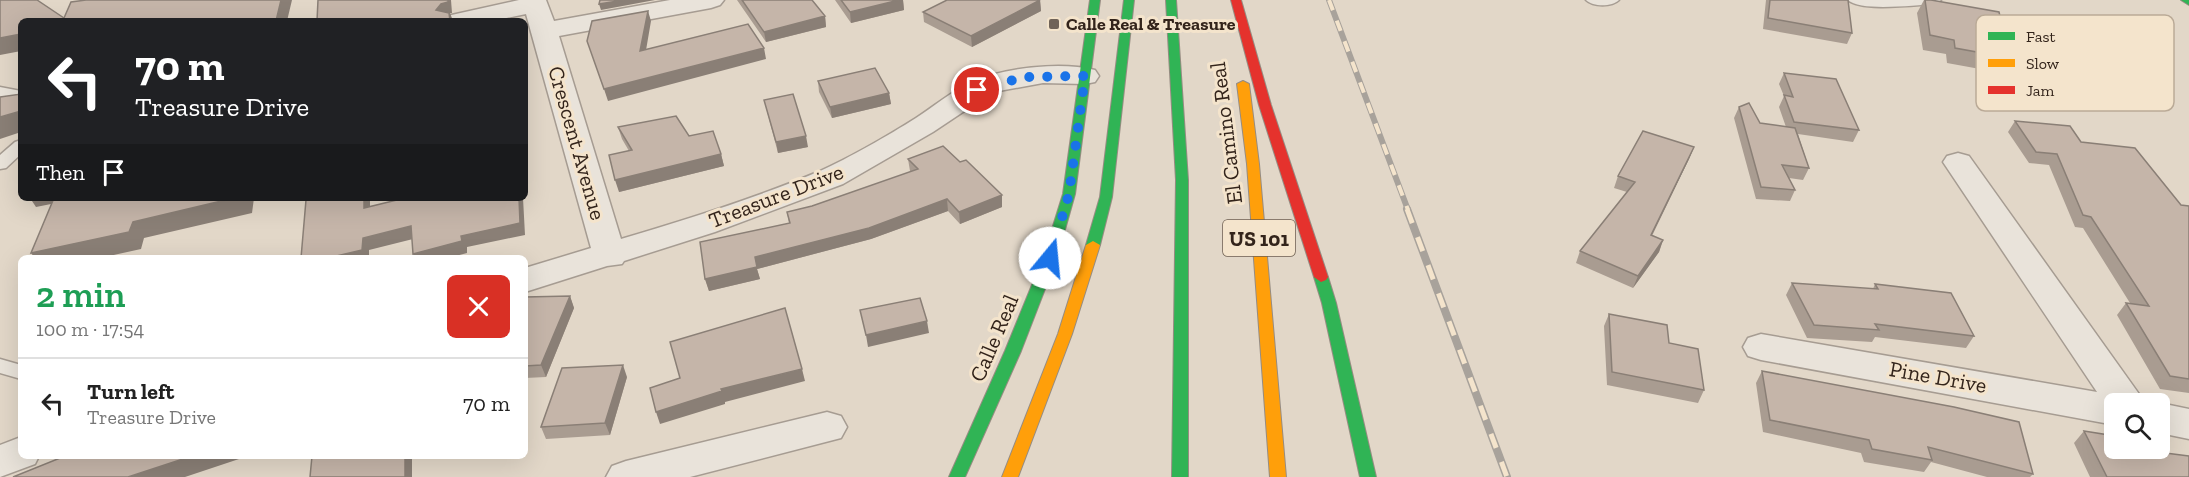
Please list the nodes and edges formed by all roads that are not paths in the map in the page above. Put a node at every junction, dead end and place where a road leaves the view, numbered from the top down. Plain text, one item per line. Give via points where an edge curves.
1 (711, 0) edge
2 (1095, 0) edge
3 (1129, 0) edge
4 (1171, 0) edge
5 (1228, 0) edge
6 (1236, 0) edge
7 (1593, 0) edge
8 (1612, 0) edge
9 (1855, 0) edge
10 (1934, 0) edge
11 (469, 18) edge
12 (544, 30) junction
13 (1085, 76) junction
14 (0, 92) edge
15 (18, 95) edge
16 (18, 148) edge
17 (1958, 162) dead end
18 (0, 164) edge
19 (610, 256) junction
20 (528, 279) edge
21 (1761, 346) dead end
22 (0, 366) edge
23 (18, 371) edge
24 (2117, 393) edge
25 (2104, 408) edge
26 (2170, 420) edge
27 (2189, 424) edge
28 (827, 427) dead end
29 (18, 454) edge
30 (0, 462) edge
31 (626, 477) edge
32 (957, 477) edge
33 (1010, 477) edge
34 (1180, 477) edge
35 (1278, 477) edge
36 (1368, 477) edge

1 - 12 street
2 - 13 main road, Calle Real
3 - 33 main road via 1106,197 1065,334
4 - 34 main road, El Camino Real via 1182,180
5 - 35 main road, El Camino Real / US 101 via 1253,164
6 - 36 main road via 1265,105 1329,303
7 - 8 lane
9 - 10 lane
11 - 12 street, Crescent Avenue via 536,3
12 - 19 street, Crescent Avenue
13 - 19 street, Treasure Drive via 1025,77 977,90 923,126 832,177
13 - 32 main road, Calle Real via 1069,194 1050,258
14 - 15 lane
16 - 18 lane
17 - 24 street
19 - 20 street, Treasure Drive
21 - 25 street, Pine Drive
22 - 23 lane
26 - 27 street
28 - 31 street
29 - 30 street

